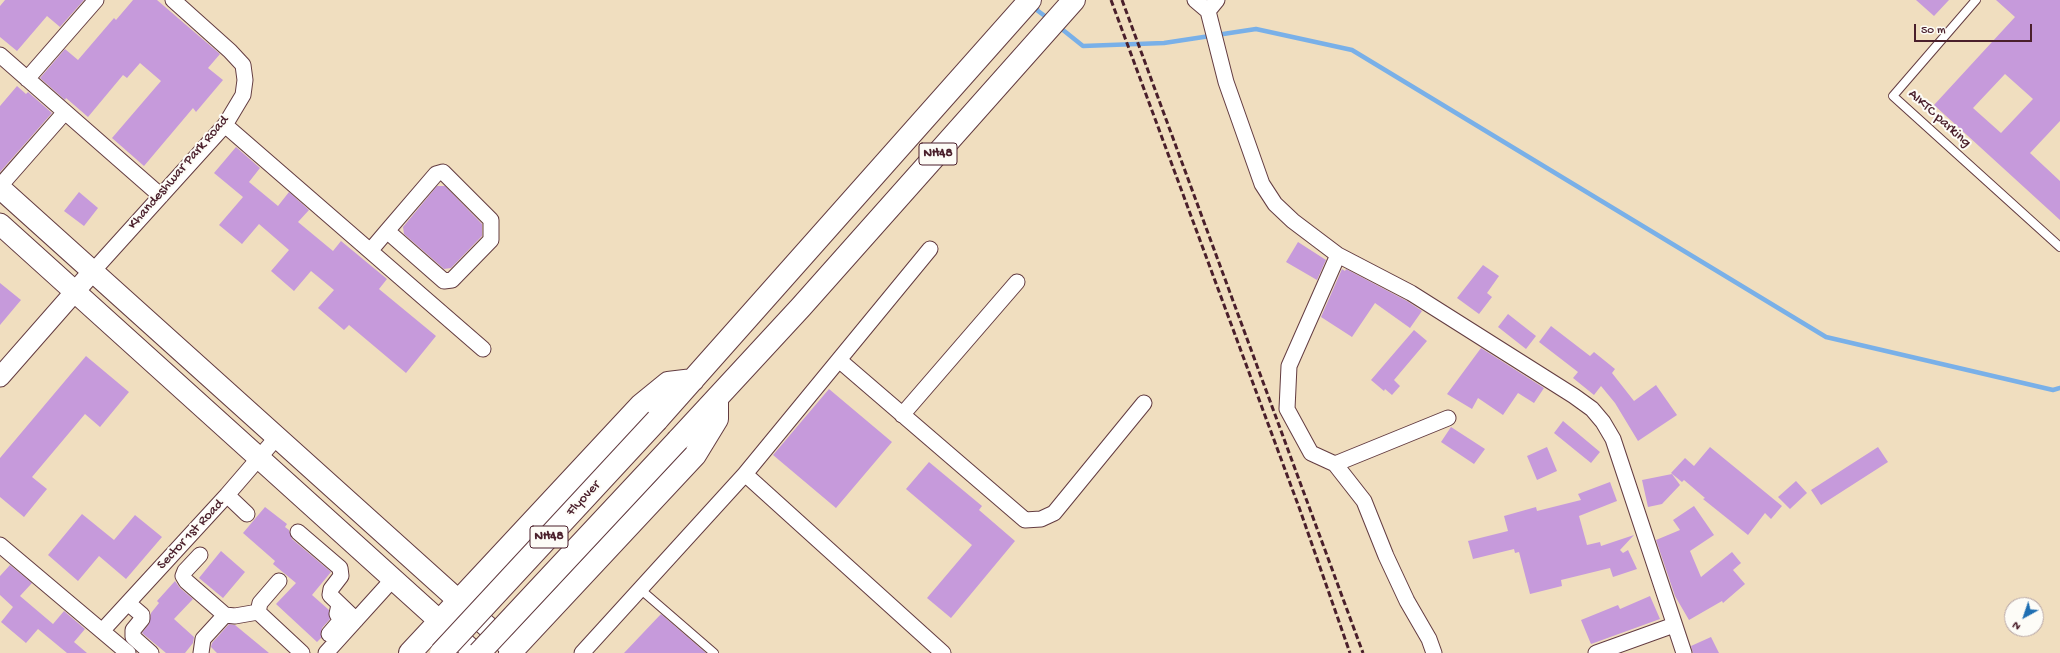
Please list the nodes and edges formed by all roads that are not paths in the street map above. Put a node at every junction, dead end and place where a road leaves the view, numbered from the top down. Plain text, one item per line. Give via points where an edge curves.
1 (96, 0) edge
2 (173, 0) edge
3 (1030, 0) edge
4 (1074, 0) edge
5 (1195, 0) edge
6 (1976, 0) edge
7 (1211, 10) edge
8 (0, 55) edge
9 (26, 79) junction
10 (65, 112) junction
11 (225, 125) junction
12 (0, 187) edge
13 (161, 196) junction
14 (0, 224) edge
15 (387, 231) junction
16 (2060, 247) edge
17 (930, 250) dead end
18 (370, 251) junction
19 (1338, 255) junction
20 (93, 271) junction
21 (1017, 282) dead end
22 (74, 292) junction
23 (482, 349) dead end
24 (839, 360) junction
25 (0, 377) edge
26 (694, 380) junction
27 (716, 398) junction
28 (1144, 403) dead end
29 (902, 415) junction
30 (1448, 418) dead end
31 (277, 437) junction
32 (258, 457) junction
33 (1335, 464) junction
34 (745, 474) junction
35 (227, 495) junction
36 (246, 514) dead end
37 (298, 532) dead end
38 (0, 545) edge
39 (200, 555) dead end
40 (393, 579) junction
41 (279, 581) dead end
42 (640, 589) junction
43 (459, 601) junction
44 (128, 603) junction
45 (338, 604) junction
46 (258, 612) junction
47 (225, 615) junction
48 (356, 620) junction
49 (440, 621) junction
50 (1674, 625) junction
51 (102, 631) junction
52 (329, 634) dead end
53 (294, 650) edge
54 (514, 652) edge
55 (128, 653) edge
56 (151, 653) edge
57 (201, 653) edge
58 (326, 653) edge
59 (410, 653) edge
60 (440, 653) edge
61 (476, 653) edge
62 (479, 653) edge
63 (582, 653) edge
64 (714, 653) edge
65 (943, 653) edge
66 (1434, 653) edge
67 (1596, 653) edge
68 (1684, 653) edge

1 - 9 street
2 - 11 street, Khandeshwar Park Road via 243,65 243,95
3 - 26 highway, NH48
4 - 27 highway, NH48 via 801,307
5 - 7 street
6 - 16 lane, AIKTC parking via 1893,96
7 - 19 street via 1226,82 1262,184 1275,204 1293,221
8 - 9 street
9 - 10 street
10 - 12 street
10 - 13 street
11 - 13 street, Khandeshwar Park Road
11 - 18 street
12 - 20 main road
13 - 20 street, Khandeshwar Park Road
14 - 22 main road
15 - 15 street via 436,174 443,172 491,220 491,240 452,280 444,281
15 - 18 street
17 - 24 street
18 - 23 street
19 - 33 street via 1289,366 1287,409 1311,453
19 - 50 street via 1412,293 1592,409 1613,439
20 - 22 street
20 - 31 main road
21 - 29 street
22 - 25 street
22 - 32 main road
24 - 29 street
24 - 34 street
26 - 43 highway via 668,383 641,405
26 - 60 highway, Flyover / NH48, bridge
27 - 54 highway via 717,419 695,455
27 - 62 highway, Flyover / NH48, bridge
28 - 29 street via 1054,512 1041,519 1025,520
30 - 33 street
31 - 32 street, Sector 1st Road
31 - 43 main road
32 - 35 street, Sector 1st Road
32 - 40 main road
33 - 66 street via 1364,501 1386,556 1407,601 1430,639
34 - 42 street
34 - 65 street
35 - 36 street
35 - 44 street, Sector 1st Road
37 - 45 street via 340,568 341,576 331,589 330,595
38 - 51 street
39 - 47 street via 183,576
40 - 48 street
40 - 49 main road
41 - 46 street via 260,603
42 - 63 street
42 - 64 lane
43 - 49 highway
43 - 54 main road
44 - 51 street, Sector 1st Road
44 - 56 street via 142,615 133,630 134,636
45 - 48 street
45 - 52 street via 337,614 341,620
46 - 47 street
46 - 53 street
47 - 57 street via 203,639
48 - 58 street
49 - 59 highway
49 - 61 main road
50 - 67 street
50 - 68 street
51 - 55 street

